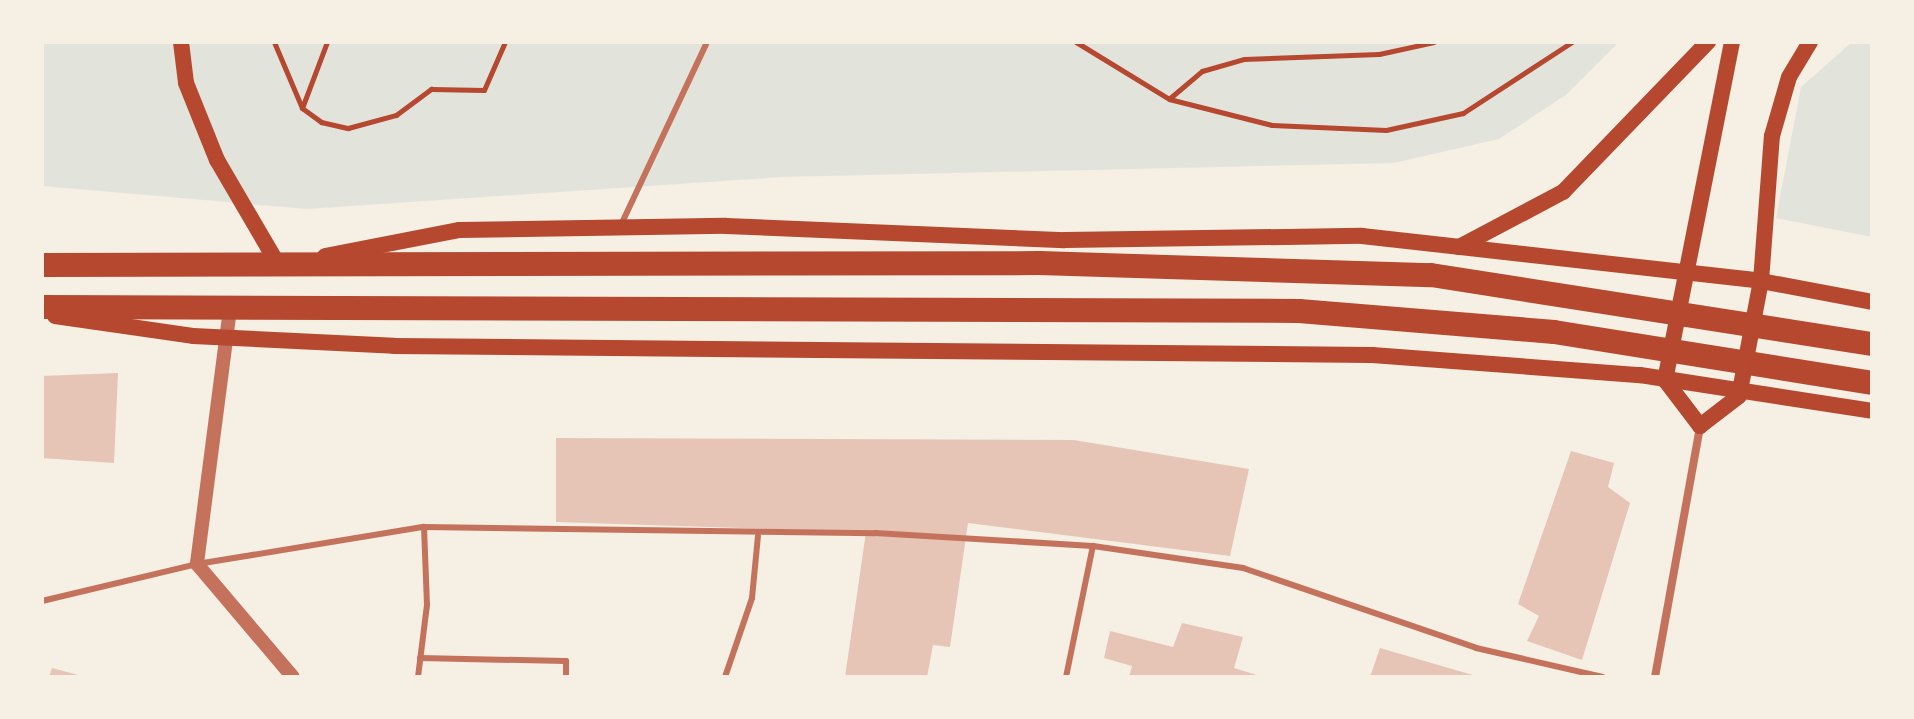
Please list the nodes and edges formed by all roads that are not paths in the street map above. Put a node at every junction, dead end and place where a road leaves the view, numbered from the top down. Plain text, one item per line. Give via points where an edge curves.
1 (181, 42) edge
2 (707, 42) edge
3 (1708, 42) edge
4 (1732, 42) edge
5 (1810, 42) edge
6 (620, 228) junction
7 (1459, 247) junction
8 (42, 265) edge
9 (273, 267) junction
10 (1688, 273) junction
11 (1761, 281) junction
12 (1872, 302) edge
13 (42, 307) edge
14 (230, 309) junction
15 (42, 314) edge
16 (226, 338) junction
17 (1872, 344) edge
18 (1665, 380) junction
19 (1872, 383) edge
20 (1739, 396) junction
21 (1872, 411) edge
22 (1700, 426) junction
23 (424, 527) junction
24 (758, 536) junction
25 (1093, 546) junction
26 (197, 564) junction
27 (42, 601) edge
28 (420, 658) junction
29 (293, 677) edge
30 (418, 677) edge
31 (566, 677) edge
32 (725, 677) edge
33 (1066, 677) edge
34 (1603, 677) edge
35 (1655, 677) edge

1 - 9 main road via 186,83 217,160 263,228
2 - 6 lane
3 - 7 main road via 1563,192
4 - 10 main road via 1718,87
5 - 11 main road via 1789,77 1772,136
6 - 7 main road via 1065,240 1362,236
6 - 9 main road via 459,230
7 - 10 main road
8 - 9 highway
9 - 17 highway via 1039,263 1431,275
10 - 11 main road
10 - 18 main road
11 - 12 main road
11 - 20 main road
13 - 14 highway
14 - 16 street
14 - 19 highway via 519,306 1399,315 1554,332
15 - 16 main road
16 - 18 main road via 1372,355
16 - 26 street
18 - 20 main road
18 - 22 main road
20 - 21 main road
20 - 22 main road
22 - 35 street
23 - 24 lane
23 - 26 lane
23 - 28 lane
24 - 25 lane via 875,533
24 - 32 lane via 752,598
25 - 33 lane
25 - 34 lane via 1243,568 1476,648
26 - 27 lane
26 - 29 street
28 - 30 lane
28 - 31 lane via 566,661

